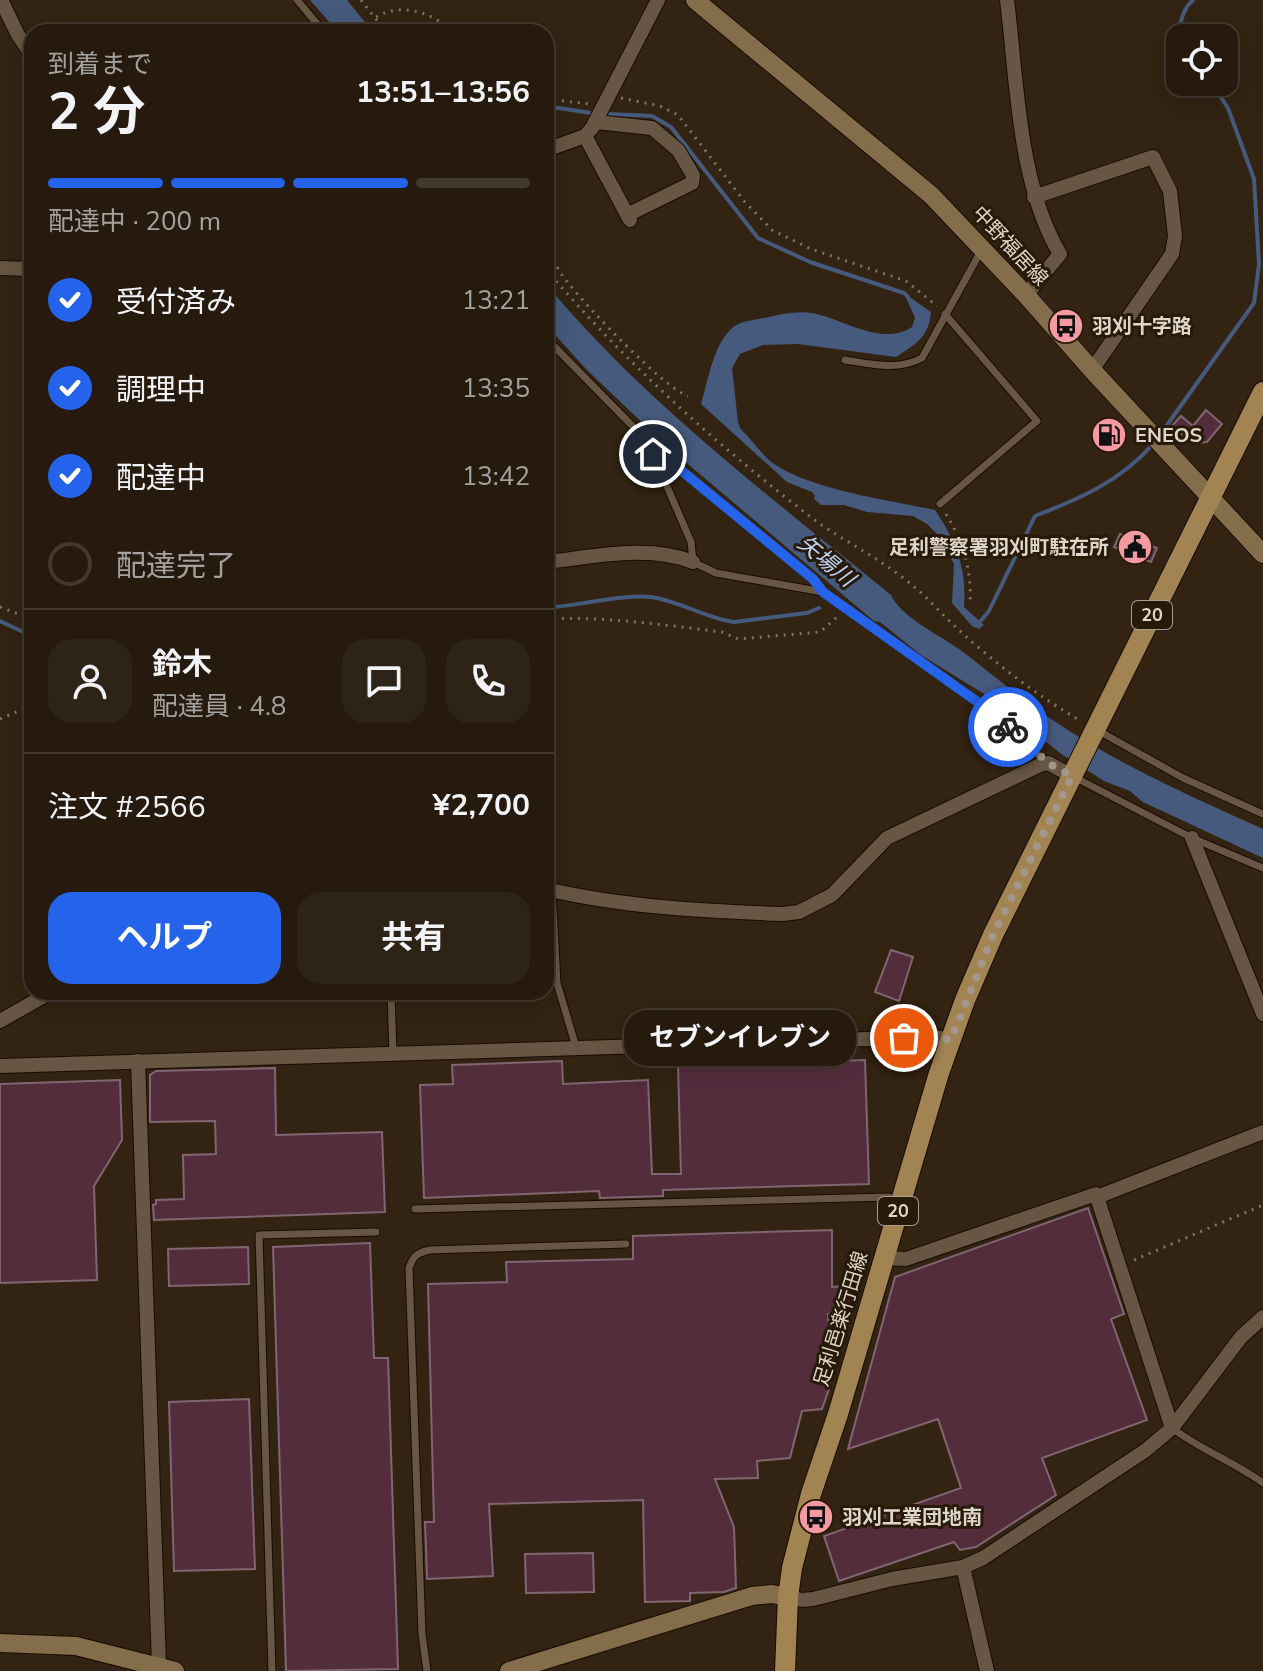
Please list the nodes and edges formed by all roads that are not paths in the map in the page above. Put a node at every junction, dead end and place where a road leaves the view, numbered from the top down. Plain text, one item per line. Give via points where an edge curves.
1 (1, 0) edge
2 (297, 0) edge
3 (658, 0) edge
4 (695, 0) edge
5 (1007, 0) edge
6 (317, 24) edge
7 (24, 44) edge
8 (596, 122) junction
9 (585, 136) junction
10 (554, 147) edge
11 (1034, 197) junction
12 (983, 249) junction
13 (0, 268) edge
14 (24, 269) edge
15 (1026, 295) junction
16 (945, 314) junction
17 (554, 346) edge
18 (845, 360) dead end
19 (1092, 370) junction
20 (1263, 392) edge
21 (654, 448) junction
22 (1211, 497) junction
23 (940, 504) road end
24 (1263, 554) edge
25 (554, 561) edge
26 (693, 562) junction
27 (823, 592) junction
28 (1092, 729) junction
29 (1048, 763) junction
30 (1073, 773) junction
31 (1263, 814) edge
32 (1192, 838) junction
33 (1263, 868) edge
34 (554, 891) edge
35 (554, 948) edge
36 (37, 1000) edge
37 (391, 1000) edge
38 (1263, 1014) edge
39 (0, 1021) edge
40 (951, 1040) junction
41 (576, 1047) junction
42 (393, 1054) junction
43 (138, 1061) junction
44 (0, 1066) edge
45 (1263, 1132) edge
46 (1097, 1197) junction
47 (901, 1201) junction
48 (415, 1209) dead end
49 (376, 1232) dead end
50 (626, 1244) dead end
51 (884, 1258) junction
52 (1262, 1321) edge
53 (1172, 1428) junction
54 (1263, 1483) edge
55 (963, 1567) junction
56 (788, 1597) junction
57 (0, 1643) edge
58 (167, 1668) edge
59 (272, 1671) edge
60 (427, 1671) edge
61 (509, 1671) edge
62 (785, 1671) edge
63 (987, 1671) edge

1 - 7 street
2 - 6 lane
3 - 8 street
4 - 12 main road, 中野福居線 via 931,195
5 - 11 street
8 - 9 street
8 - 9 street via 652,128 678,150 693,175 692,183 629,218
9 - 10 street
11 - 15 street via 1060,254
11 - 19 street via 1153,157 1170,191 1172,254
12 - 15 main road, 中野福居線
12 - 16 lane
13 - 14 street
15 - 19 main road, 中野福居線
16 - 18 lane via 922,358 912,364
16 - 23 lane via 1037,421
17 - 21 lane
19 - 22 main road, 中野福居線
20 - 22 main road, 20
21 - 26 lane via 691,542
21 - 27 lane
22 - 24 main road, 中野福居線
22 - 28 main road, 20
25 - 26 street via 639,553
26 - 27 lane via 716,573
27 - 29 lane via 986,708
28 - 30 main road, 20
28 - 31 lane
29 - 30 street
29 - 34 street via 887,838 832,895 799,912 672,908
30 - 32 lane
30 - 40 main road, 足利邑楽行田線 / 20 via 993,935
32 - 33 lane
32 - 38 street
35 - 41 lane via 557,983
36 - 39 street
37 - 42 lane
40 - 41 street
40 - 47 main road, 足利邑楽行田線 / 20
41 - 42 street
42 - 43 street
43 - 44 street
43 - 58 street
45 - 46 street
46 - 51 street via 906,1259
46 - 53 street
47 - 48 lane via 889,1197
47 - 51 main road, 足利邑楽行田線 / 20
49 - 59 lane via 259,1235
50 - 60 lane via 430,1250 413,1258 409,1268
51 - 56 main road, 足利邑楽行田線 / 20 via 811,1494
52 - 53 street via 1241,1337
53 - 54 lane
53 - 55 street
55 - 56 street via 807,1600
55 - 63 street
56 - 61 main road via 752,1596
56 - 62 main road, 足利邑楽行田線 / 20
57 - 58 main road via 76,1646

